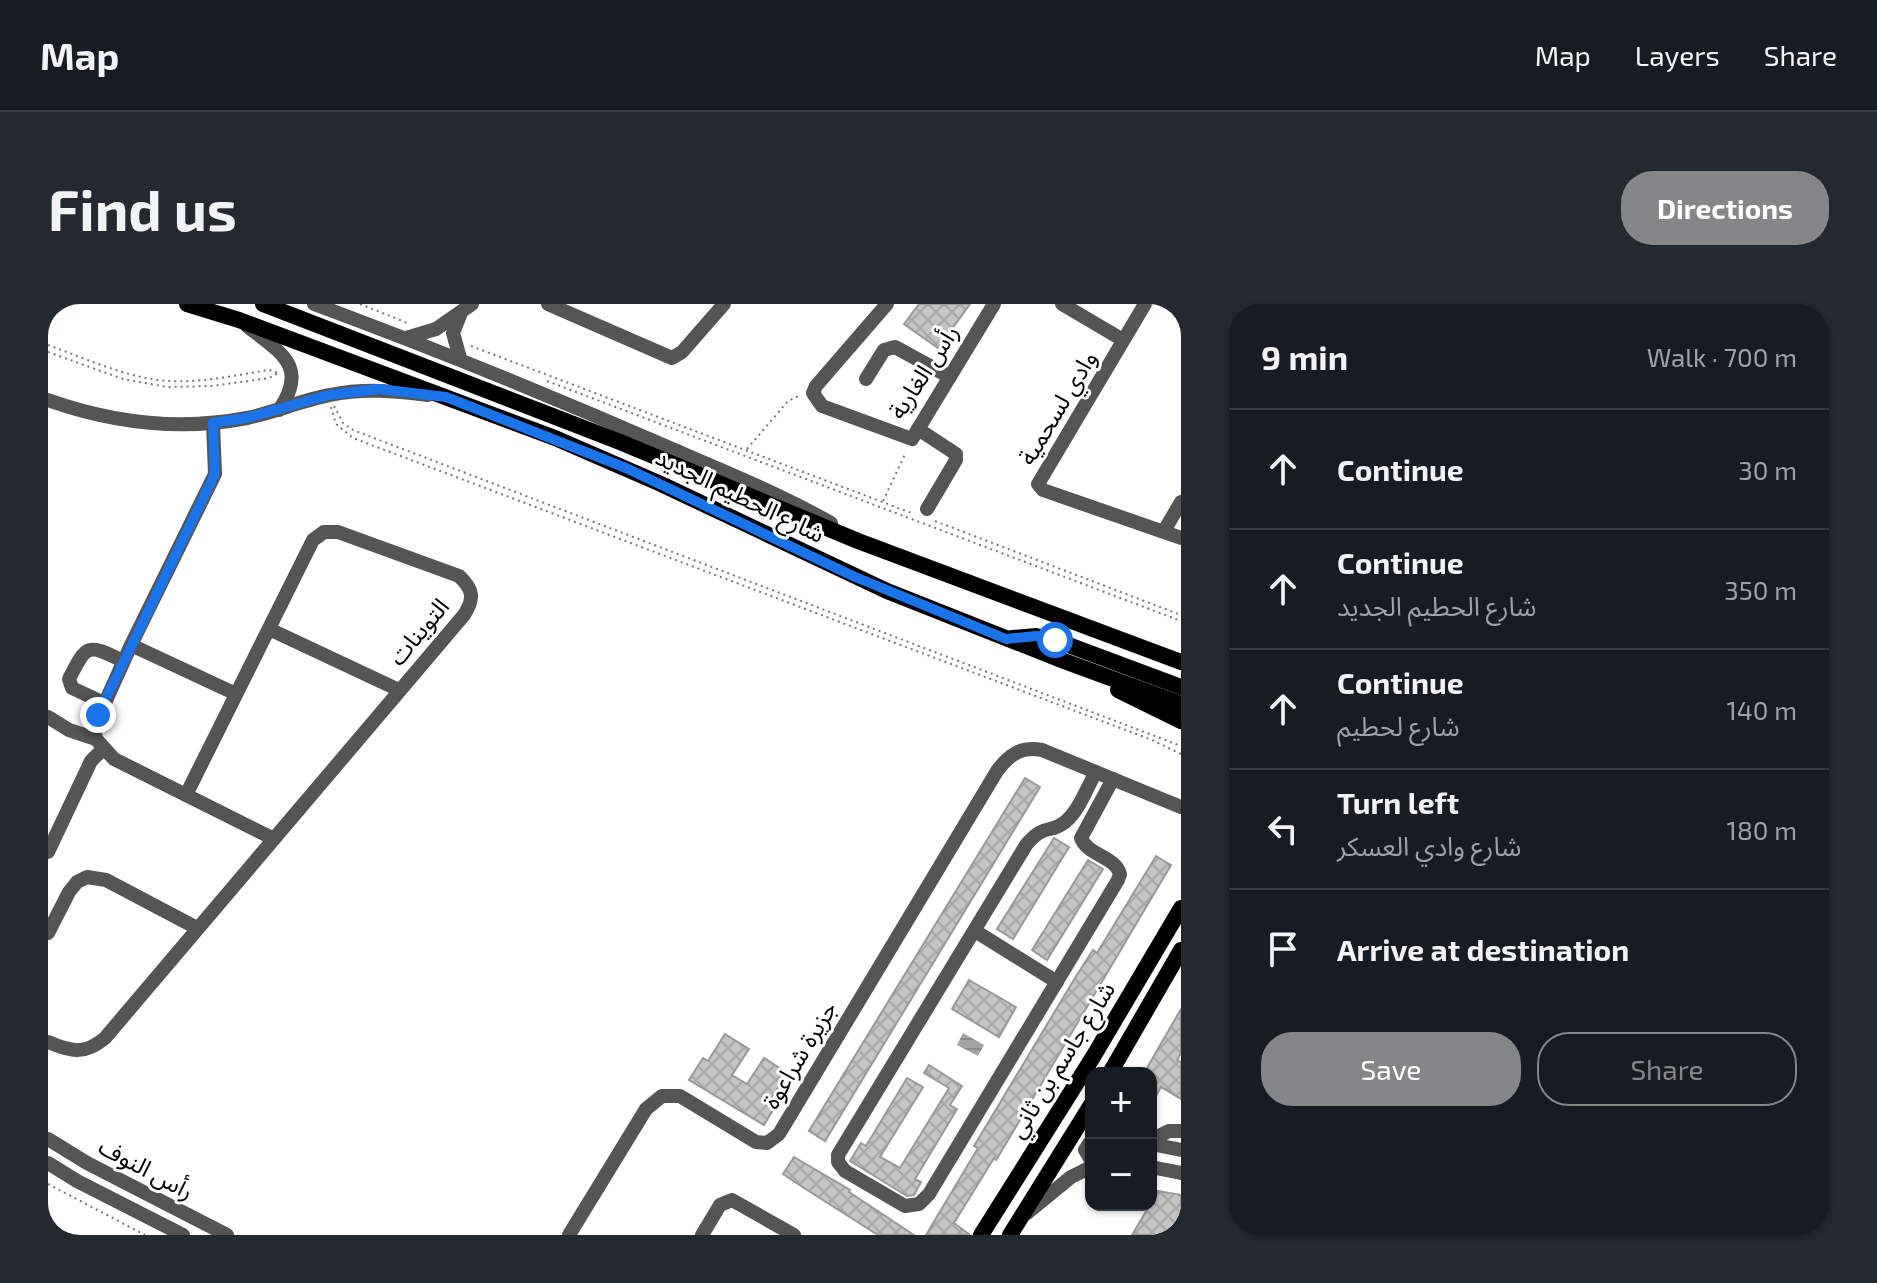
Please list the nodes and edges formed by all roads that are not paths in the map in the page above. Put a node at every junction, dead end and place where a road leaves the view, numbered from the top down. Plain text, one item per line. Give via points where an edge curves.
1 (187, 304) edge
2 (263, 304) edge
3 (314, 304) edge
4 (548, 304) edge
5 (724, 304) edge
6 (887, 304) edge
7 (994, 304) edge
8 (1062, 304) edge
9 (1145, 304) edge
10 (467, 309) edge
11 (574, 309) edge
12 (239, 320) junction
13 (410, 333) junction
14 (1123, 340) junction
15 (464, 351) junction
16 (950, 377) junction
17 (866, 379) dead end
18 (446, 397) junction
19 (48, 400) edge
20 (279, 410) junction
21 (213, 423) junction
22 (915, 434) junction
23 (1181, 502) edge
24 (922, 514) road end
25 (1164, 531) junction
26 (1181, 538) edge
27 (858, 541) junction
28 (269, 629) junction
29 (1006, 639) junction
30 (1134, 643) junction
31 (131, 645) junction
32 (1181, 656) edge
33 (123, 661) junction
34 (1064, 661) junction
35 (1181, 662) edge
36 (1181, 687) edge
37 (399, 690) junction
38 (236, 694) junction
39 (104, 703) junction
40 (1181, 704) edge
41 (48, 717) edge
42 (1181, 721) edge
43 (100, 744) junction
44 (1096, 772) junction
45 (1113, 779) junction
46 (186, 795) junction
47 (1181, 807) edge
48 (274, 839) junction
49 (48, 852) edge
50 (1181, 908) edge
51 (197, 928) junction
52 (975, 931) junction
53 (48, 933) edge
54 (1181, 950) edge
55 (1181, 963) edge
56 (1057, 982) junction
57 (1161, 982) junction
58 (48, 1042) edge
59 (1113, 1067) edge
60 (1085, 1115) edge
61 (1181, 1131) edge
62 (48, 1139) edge
63 (1156, 1139) edge
64 (1157, 1144) edge
65 (1181, 1150) edge
66 (48, 1163) edge
67 (1157, 1168) edge
68 (1085, 1170) edge
69 (1181, 1173) edge
70 (1021, 1218) junction
71 (183, 1235) edge
72 (227, 1235) edge
73 (569, 1235) edge
74 (702, 1235) edge
75 (794, 1235) edge
76 (981, 1235) edge
77 (1010, 1235) edge

1 - 12 main road, شارع الحطيم الجديد
2 - 27 main road, شارع الحطيم الجديد
3 - 13 street
4 - 11 street
5 - 11 street via 672,358
6 - 22 street, رأس الغارية via 813,393 822,406
7 - 16 street, رأس الغارية
8 - 14 street
9 - 14 street, وادي لسحمية
10 - 13 street via 436,329
10 - 15 street via 453,333
12 - 18 main road, شارع الحطيم الجديد
12 - 20 street via 289,365 294,381
13 - 15 street
14 - 25 street, وادي لسحمية via 1038,484
15 - 27 street via 816,514
16 - 17 street via 895,347 884,350
16 - 22 street, رأس الغارية
18 - 20 street via 379,389 329,395
18 - 29 main road, شارع الحطيم الجديد via 602,458 853,576
19 - 21 street via 110,419
20 - 21 street
21 - 31 street via 215,474
22 - 24 street via 956,454
23 - 25 street
25 - 26 street, وادي لسحمية
27 - 30 main road, شارع الحطيم الجديد
28 - 37 street
28 - 37 street, التوينات via 313,540 324,532 338,532 459,576 472,593 471,604
28 - 38 street, التوينات
29 - 34 main road, شارع الحطيم الجديد
29 - 36 main road via 1055,640
30 - 32 main road
30 - 35 main road, شارع الحطيم الجديد
31 - 33 street
31 - 38 street
33 - 39 street
33 - 39 street via 91,648 71,676 72,688
34 - 40 main road, شارع الحطيم الجديد
34 - 42 main road
37 - 48 street, التوينات
38 - 46 street, التوينات
39 - 43 street via 94,727
41 - 43 street
43 - 46 street via 114,759
43 - 49 street
44 - 45 street
44 - 52 street via 1067,821 1043,829 1026,845
44 - 73 street, جزيرة شراعوة via 1042,750 1024,749 1008,758 779,1134 767,1143 756,1142 680,1096 662,1096 646,1109
45 - 47 street
45 - 56 street via 1081,838 1120,874
46 - 48 street
48 - 51 street, التوينات
50 - 76 main road, شارع جاسم بن ثاني
51 - 53 street via 106,880 87,877 69,892
51 - 58 street, التوينات via 96,1046 75,1051
52 - 56 street
52 - 56 street via 842,1146 838,1162 845,1171 905,1206 919,1204
54 - 57 main road, شارع جاسم بن ثاني
55 - 57 main road
57 - 59 main road, شارع جاسم بن ثاني
60 - 70 main road, شارع جاسم بن ثاني
61 - 63 street
62 - 72 street, رأس النوف
64 - 65 street
66 - 71 street, رأس النوف
67 - 69 street
68 - 70 street
70 - 77 main road, شارع جاسم بن ثاني
74 - 75 street via 720,1205 732,1200

